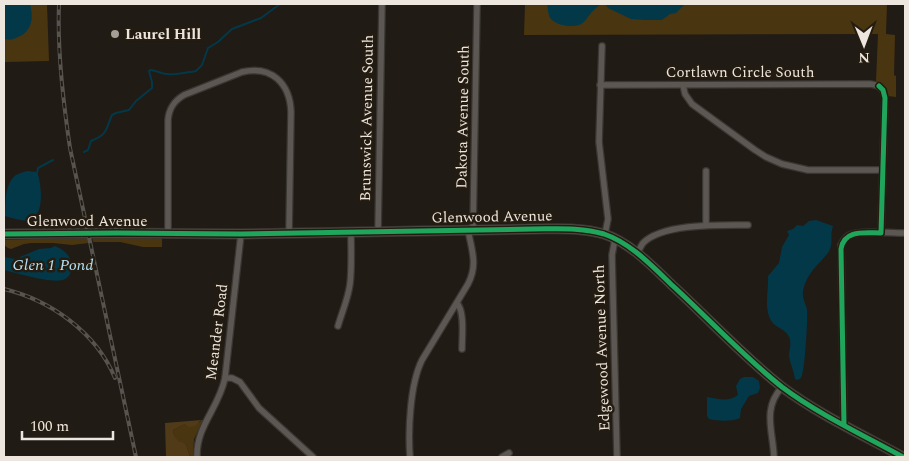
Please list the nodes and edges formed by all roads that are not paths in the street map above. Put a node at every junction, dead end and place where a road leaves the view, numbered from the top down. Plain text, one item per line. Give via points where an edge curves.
1 (382, 4) edge
2 (477, 4) edge
3 (602, 46) dead end
4 (600, 85) junction
5 (683, 85) junction
6 (883, 170) junction
7 (706, 171) dead end
8 (706, 225) junction
9 (748, 225) dead end
10 (470, 230) junction
11 (351, 232) junction
12 (378, 232) junction
13 (881, 233) junction
14 (905, 233) edge
15 (4, 234) edge
16 (168, 234) junction
17 (241, 234) junction
18 (289, 234) junction
19 (605, 234) junction
20 (615, 239) junction
21 (637, 253) junction
22 (457, 303) junction
23 (338, 326) dead end
24 (462, 350) dead end
25 (225, 378) junction
26 (782, 387) junction
27 (844, 425) junction
28 (509, 453) dead end
29 (197, 457) edge
30 (313, 457) edge
31 (410, 457) edge
32 (502, 457) edge
33 (617, 457) edge
34 (774, 457) edge
35 (903, 457) edge

1 - 12 street, Brunswick Avenue South
2 - 10 street, Dakota Avenue South
3 - 4 street
4 - 5 street, Cortlawn Circle South
4 - 19 street via 599,142 608,219
5 - 6 street via 692,104 773,160 808,170
5 - 6 street, Cortlawn Circle South via 879,86 885,98
6 - 13 street
7 - 8 street
8 - 9 street
8 - 21 street via 653,236
10 - 12 street, Glenwood Avenue
10 - 19 street, Glenwood Avenue via 568,229
10 - 22 street, Dakota Avenue South via 474,269
11 - 12 street, Glenwood Avenue
11 - 18 street, Glenwood Avenue
11 - 23 street via 350,285
13 - 14 street
13 - 27 street via 857,233 842,242
15 - 16 street, Glenwood Avenue
16 - 17 street, Glenwood Avenue
16 - 18 street via 169,113 174,102 242,72 259,70 282,83 289,97
17 - 18 street, Glenwood Avenue
17 - 25 street, Meander Road
19 - 20 street, Glenwood Avenue
20 - 21 street, Glenwood Avenue
20 - 33 street, Edgewood Avenue North via 612,256
21 - 26 street, Glenwood Avenue
22 - 24 street via 462,312
22 - 31 street, Dakota Avenue South via 417,372 410,423
25 - 29 street, Meander Road via 222,392 200,432
25 - 30 street via 240,382 259,408
26 - 27 street, Glenwood Avenue
26 - 34 street via 770,409
27 - 35 street, Glenwood Avenue
28 - 32 street

